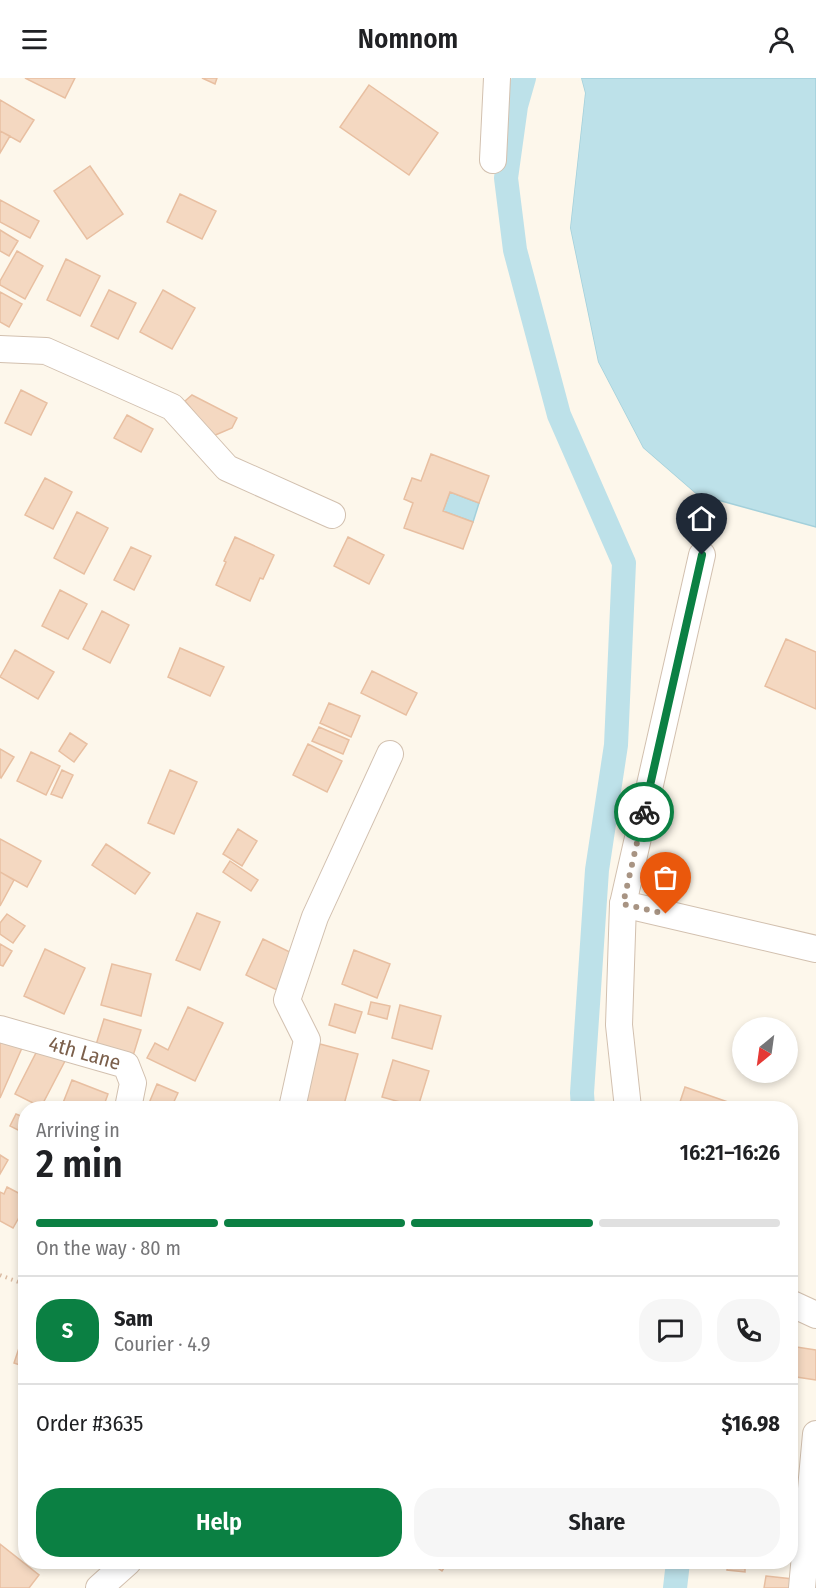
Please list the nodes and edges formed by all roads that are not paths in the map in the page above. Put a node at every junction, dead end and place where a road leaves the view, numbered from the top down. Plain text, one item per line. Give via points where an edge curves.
1 (497, 78) edge
2 (493, 160) dead end
3 (0, 349) edge
4 (332, 515) dead end
5 (702, 555) dead end
6 (390, 754) dead end
7 (623, 904) junction
8 (816, 949) edge
9 (0, 1029) edge
10 (129, 1101) edge
11 (294, 1101) edge
12 (627, 1101) edge
13 (798, 1307) edge
14 (816, 1316) edge
15 (816, 1434) edge
16 (120, 1569) edge
17 (99, 1588) edge
18 (802, 1588) edge

1 - 2 street
3 - 4 street via 46,351 172,407 227,468
5 - 7 street
6 - 11 street via 315,917 287,1000 307,1040
7 - 8 street
7 - 12 street via 619,1025
9 - 10 street, 4th Lane via 126,1065 133,1083
13 - 14 street
15 - 18 street
16 - 17 street

